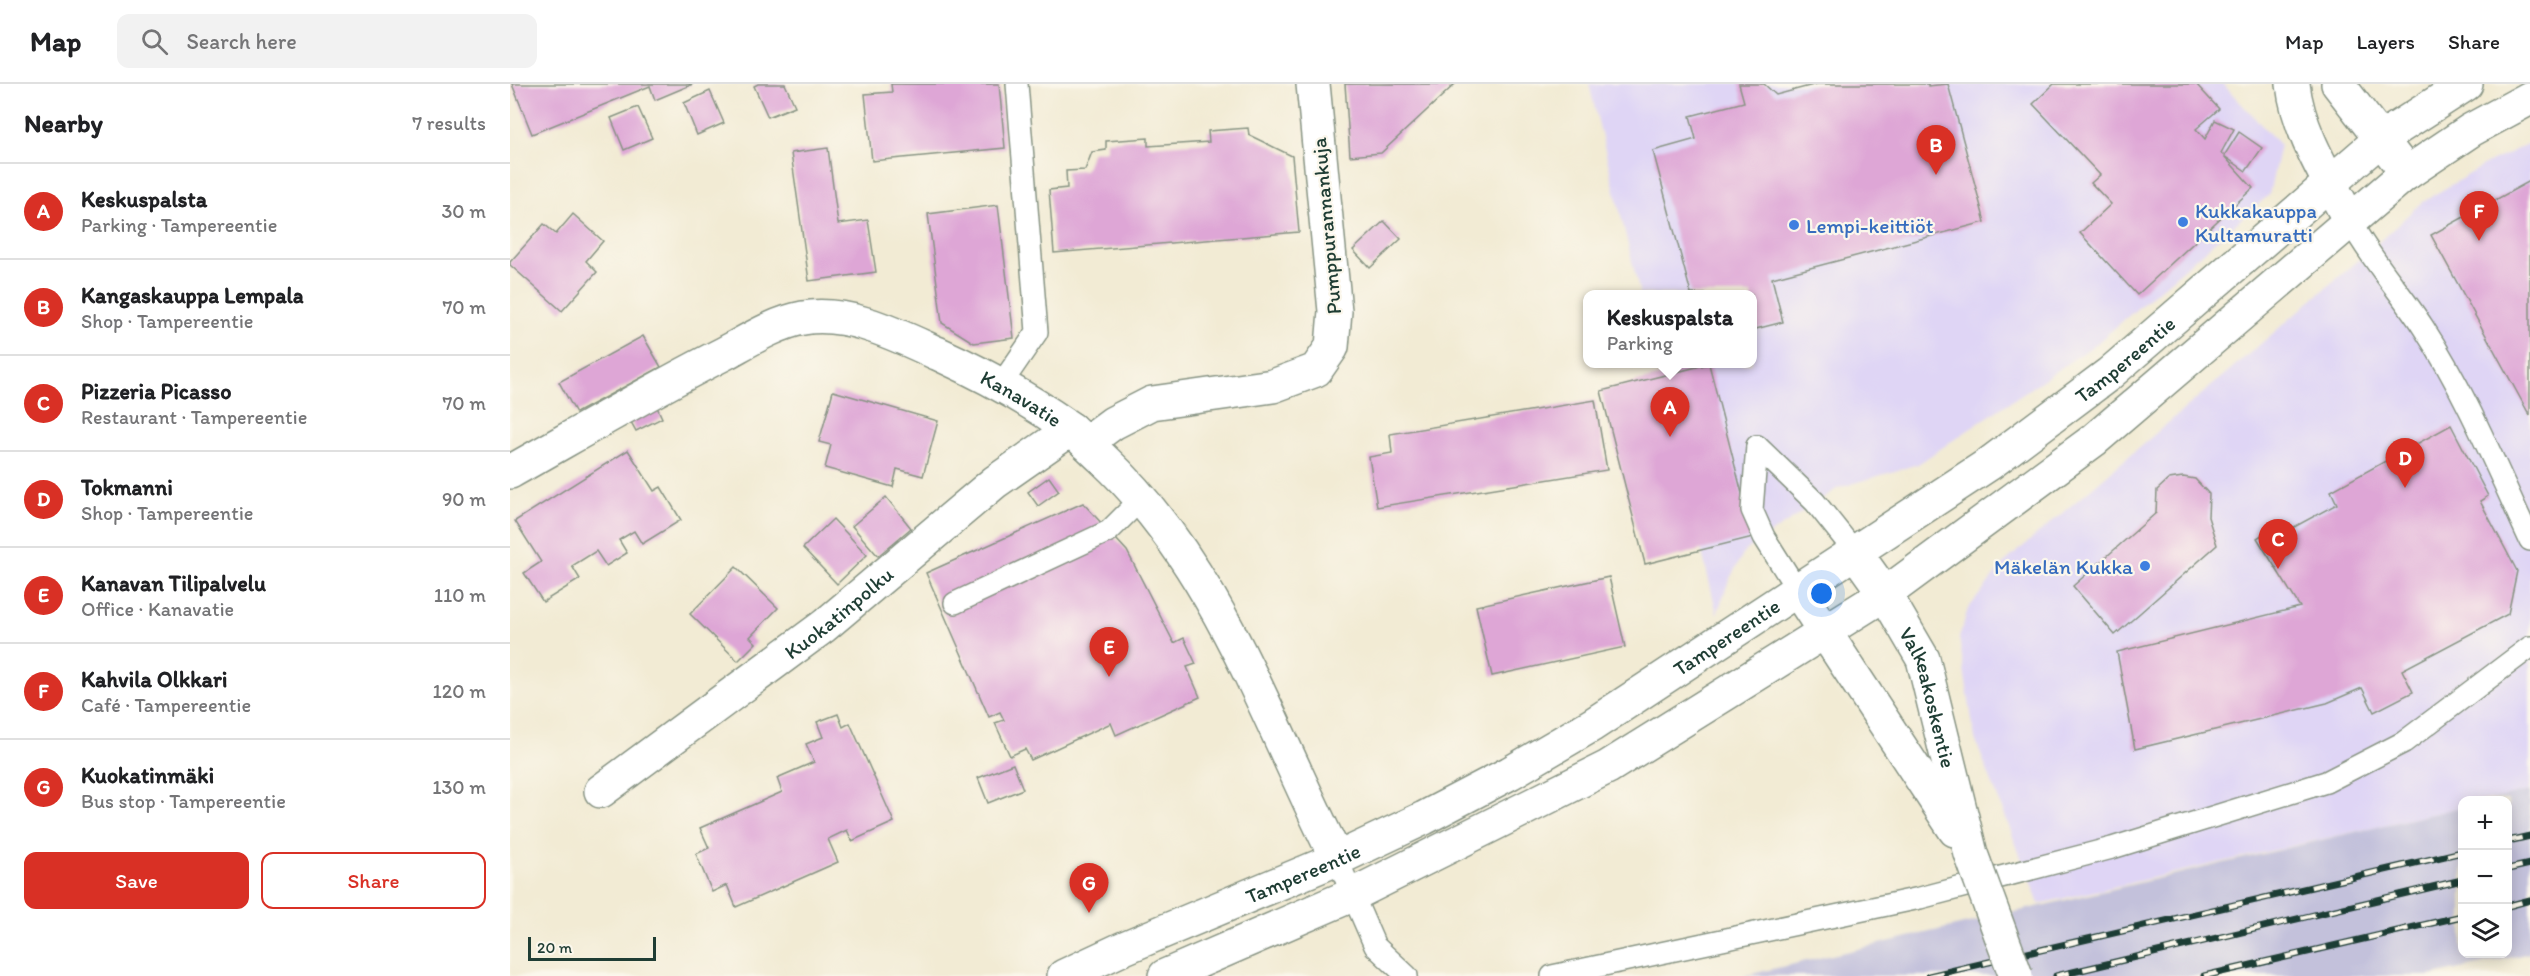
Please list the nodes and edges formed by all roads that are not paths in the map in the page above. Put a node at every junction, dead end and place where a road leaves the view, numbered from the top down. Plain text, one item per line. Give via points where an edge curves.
1 (1017, 84) edge
2 (1313, 84) edge
3 (2293, 84) edge
4 (2337, 84) edge
5 (2466, 84) edge
6 (2530, 98) edge
7 (2382, 138) junction
8 (2407, 173) junction
9 (2329, 181) junction
10 (2350, 221) junction
11 (1002, 383) junction
12 (1078, 436) junction
13 (510, 472) edge
14 (1142, 498) junction
15 (2530, 540) edge
16 (1856, 552) junction
17 (1798, 591) junction
18 (1884, 594) junction
19 (955, 603) dead end
20 (1824, 631) junction
21 (2530, 647) edge
22 (601, 791) dead end
23 (1971, 854) junction
24 (1337, 859) junction
25 (1352, 895) junction
26 (1064, 976) edge
27 (1165, 976) edge
28 (1407, 976) edge
29 (1552, 976) edge
30 (2016, 976) edge

1 - 11 lane via 1037,332
2 - 12 main road, Pumppurannankuja via 1335,311 1332,347 1316,370 1295,380 1152,404
3 - 9 main road via 2301,118
4 - 7 main road
5 - 7 main road, Tampereentie
6 - 8 main road, Tampereentie via 2471,130
7 - 8 main road
7 - 9 main road, Tampereentie
8 - 10 main road, Tampereentie
9 - 10 main road
9 - 16 main road, Tampereentie via 2109,374 1989,464
10 - 15 lane via 2367,253 2423,327 2476,424
10 - 18 main road, Tampereentie via 2094,440
11 - 12 main road, Kanavatie
11 - 13 main road, Kanavatie via 892,333 842,319 805,318 699,365
12 - 14 main road, Kanavatie
12 - 22 main road, Kuokatinpolku via 995,482 824,626
14 - 19 lane via 1109,531
14 - 24 main road, Kanavatie via 1205,590
16 - 17 main road, Tampereentie
16 - 17 lane via 1815,502 1757,447 1752,510
16 - 18 main road, Valkeakoskentie
17 - 20 main road, Valkeakoskentie
17 - 24 main road, Tampereentie via 1592,725 1510,773
18 - 20 main road, Tampereentie
18 - 23 main road, Valkeakoskentie via 1923,659
20 - 23 main road, Valkeakoskentie
20 - 25 main road, Tampereentie via 1608,766
21 - 29 lane via 2404,741 2326,782 2112,848 1920,898
23 - 30 main road, Valkeakoskentie, bridge
24 - 25 lane
24 - 26 main road, Tampereentie
25 - 27 main road, Tampereentie
25 - 28 lane via 1375,946

